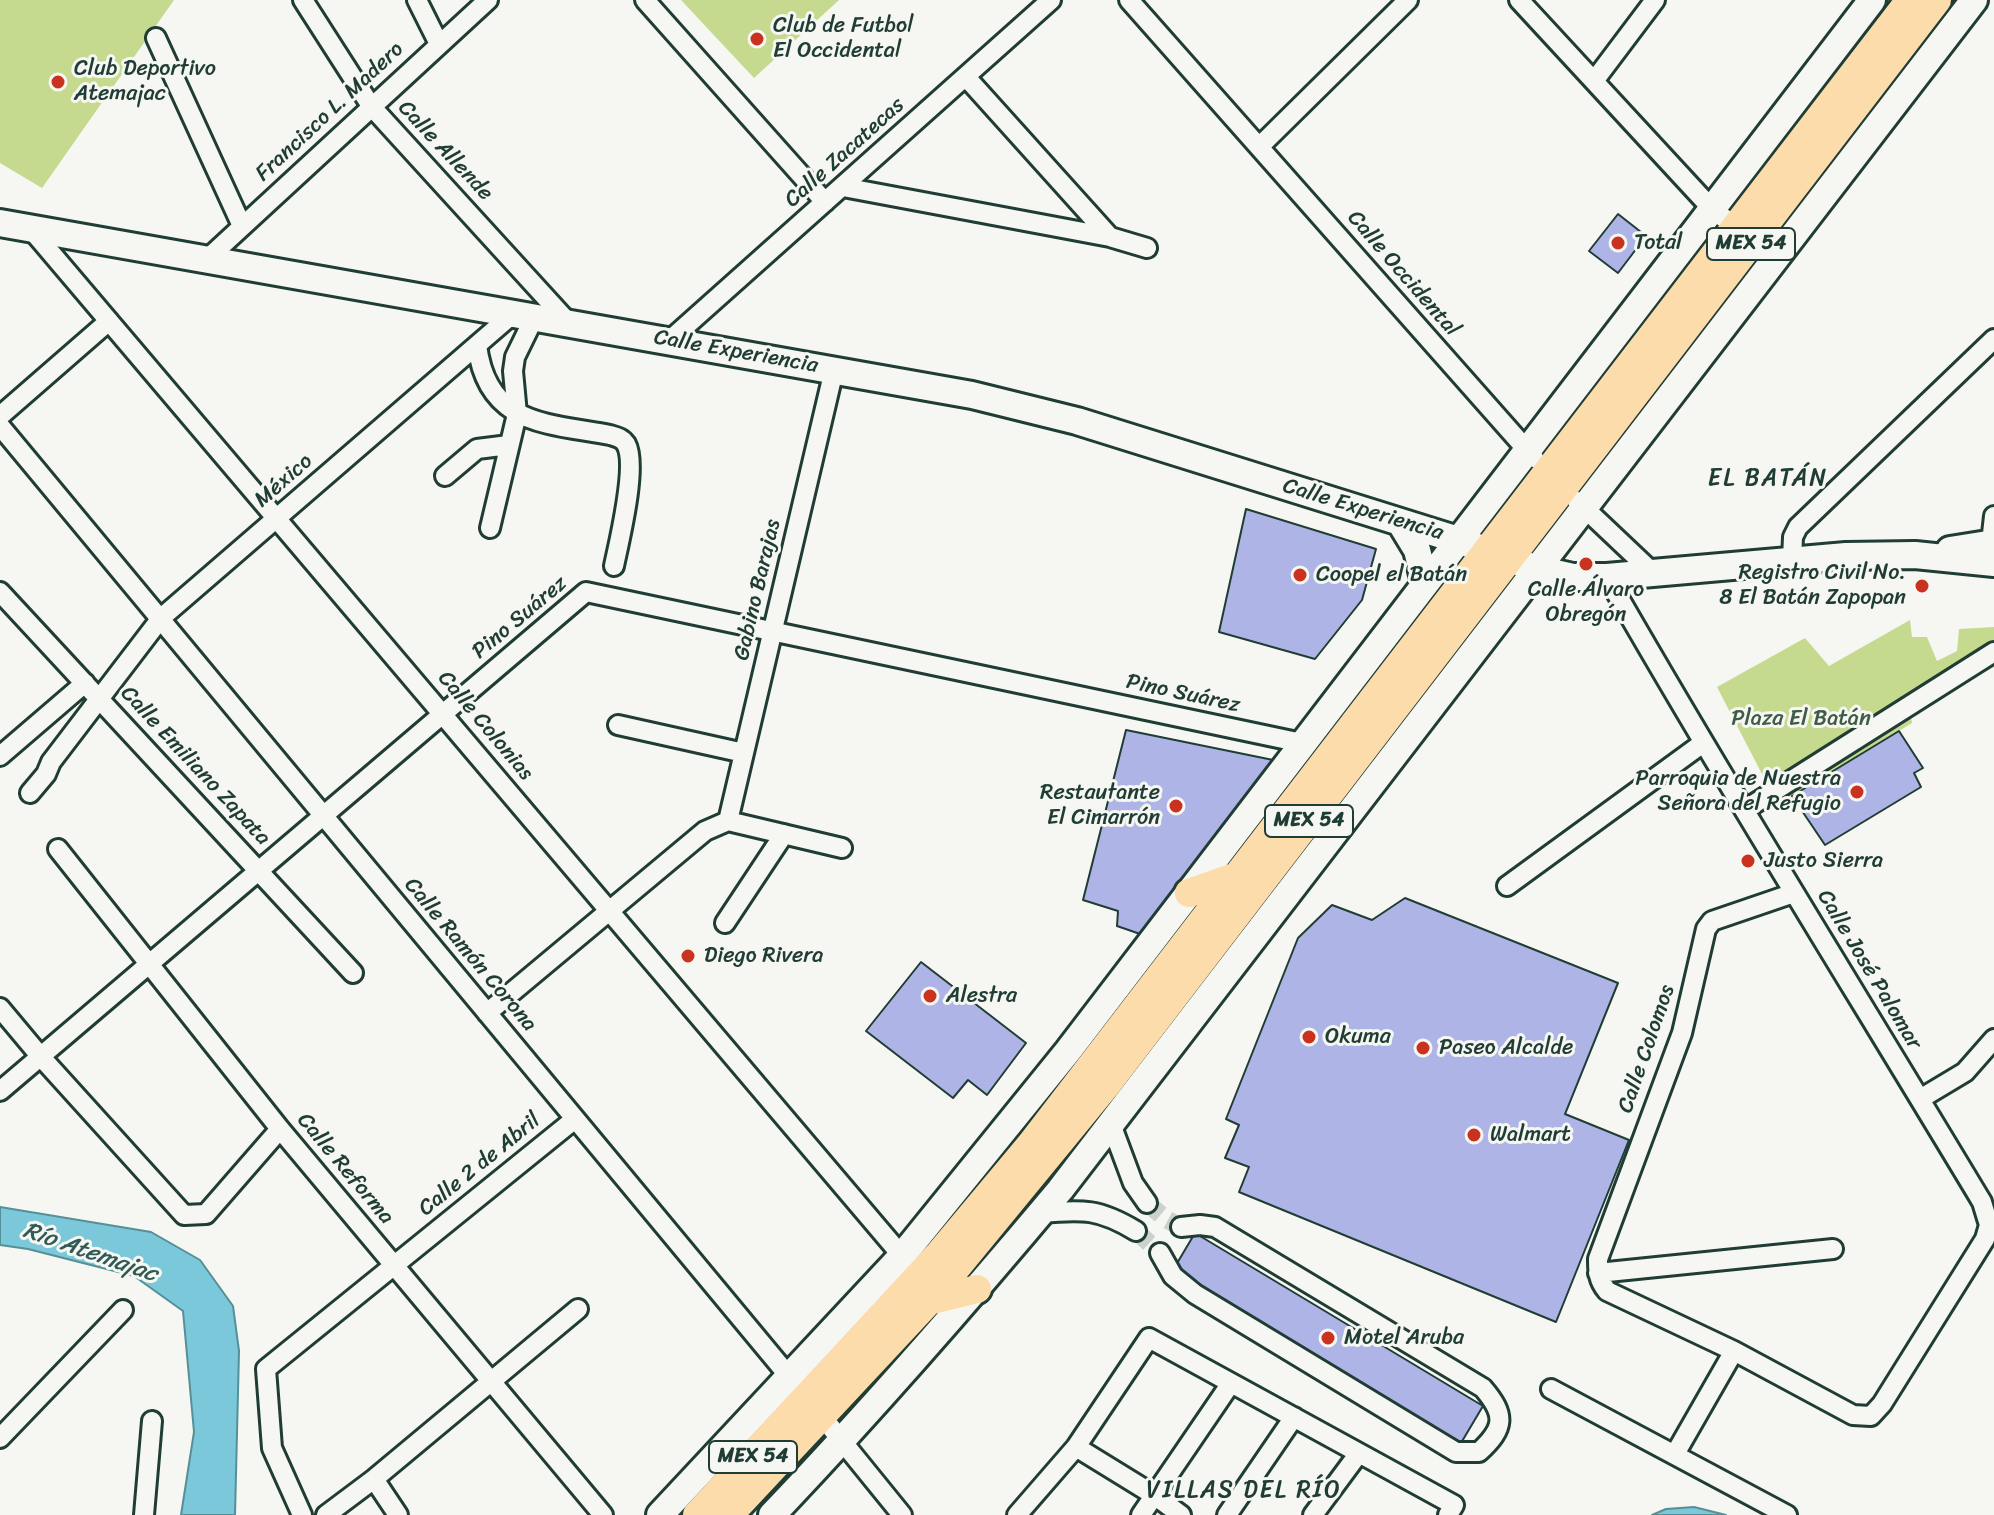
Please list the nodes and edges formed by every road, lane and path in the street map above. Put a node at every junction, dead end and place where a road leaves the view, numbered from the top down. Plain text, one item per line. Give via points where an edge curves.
1 (303, 0) edge
2 (417, 0) edge
3 (488, 0) edge
4 (645, 0) edge
5 (1051, 0) edge
6 (1129, 0) edge
7 (1408, 0) edge
8 (1519, 0) edge
9 (1655, 0) edge
10 (1872, 0) edge
11 (1910, 0) edge
12 (1937, 0) edge
13 (1974, 0) edge
14 (156, 38) dead end
15 (439, 44) junction
16 (966, 77) junction
17 (1594, 81) junction
18 (371, 106) junction
19 (1259, 147) junction
20 (843, 187) junction
21 (825, 202) junction
22 (1712, 209) junction
23 (0, 223) edge
24 (242, 226) junction
25 (30, 228) junction
26 (1110, 237) junction
27 (1755, 241) junction
28 (1147, 248) dead end
29 (206, 260) junction
30 (524, 314) junction
31 (109, 321) junction
32 (568, 322) junction
33 (1994, 339) edge
34 (670, 340) junction
35 (477, 345) junction
36 (834, 370) junction
37 (517, 414) junction
38 (0, 416) edge
39 (0, 426) edge
40 (509, 445) junction
41 (1527, 451) junction
42 (445, 476) dead end
43 (1566, 490) junction
44 (1994, 516) edge
45 (277, 518) junction
46 (1400, 522) junction
47 (490, 528) dead end
48 (1458, 540) junction
49 (1992, 553) edge
50 (1500, 556) junction
51 (1792, 560) junction
52 (614, 566) dead end
53 (1537, 569) junction
54 (1651, 571) junction
55 (1607, 577) junction
56 (1425, 583) junction
57 (0, 592) edge
58 (161, 618) junction
59 (773, 631) junction
60 (1994, 652) edge
61 (85, 683) junction
62 (100, 699) junction
63 (443, 714) junction
64 (618, 725) dead end
65 (1302, 743) junction
66 (1703, 743) junction
67 (744, 753) junction
68 (0, 756) edge
69 (30, 793) dead end
70 (1746, 809) junction
71 (323, 816) junction
72 (728, 821) junction
73 (784, 834) junction
74 (842, 848) dead end
75 (58, 849) dead end
76 (259, 870) junction
77 (1241, 874) junction
78 (1507, 886) dead end
79 (1189, 893) junction
80 (1794, 893) junction
81 (610, 911) junction
82 (725, 923) dead end
83 (150, 964) junction
84 (353, 973) dead end
85 (0, 1008) edge
86 (487, 1013) junction
87 (1994, 1039) edge
88 (41, 1057) junction
89 (0, 1091) edge
90 (1920, 1099) junction
91 (575, 1119) junction
92 (1111, 1124) junction
93 (280, 1129) junction
94 (1988, 1202) edge
95 (1147, 1203) tunnel mouth
96 (1041, 1213) junction
97 (1181, 1227) tunnel mouth
98 (1136, 1231) tunnel mouth
99 (1833, 1249) dead end
100 (1160, 1253) tunnel mouth
101 (902, 1256) junction
102 (394, 1266) junction
103 (1598, 1273) junction
104 (977, 1289) junction
105 (929, 1301) junction
106 (578, 1309) dead end
107 (123, 1310) dead end
108 (1734, 1351) junction
109 (491, 1381) junction
110 (1231, 1383) junction
111 (1551, 1389) dead end
112 (807, 1398) junction
113 (1294, 1417) junction
114 (152, 1421) dead end
115 (0, 1438) edge
116 (843, 1441) junction
117 (1076, 1447) junction
118 (1359, 1453) junction
119 (1675, 1454) junction
120 (374, 1479) junction
121 (1154, 1495) junction
122 (1451, 1510) edge
123 (144, 1515) edge
124 (302, 1515) edge
125 (326, 1515) edge
126 (398, 1515) edge
127 (603, 1515) edge
128 (660, 1515) edge
129 (697, 1515) edge
130 (729, 1515) edge
131 (772, 1515) edge
132 (902, 1515) edge
133 (1017, 1515) edge
134 (1141, 1515) edge
135 (1181, 1515) edge
136 (1227, 1515) edge
137 (1313, 1515) edge
138 (1787, 1515) edge

1 - 18 street, Calle Allende
2 - 15 street
3 - 15 street, Francisco L. Madero
4 - 21 street
5 - 16 street, Calle Zacatecas
6 - 19 street, Calle Occidental
7 - 19 street
8 - 17 street
9 - 17 street
10 - 22 street
11 - 27 main road, MEX 54
12 - 27 main road, MEX 54
13 - 27 street
14 - 24 street
15 - 18 street, Francisco L. Madero
16 - 20 street, Calle Zacatecas
16 - 26 street
17 - 22 street
18 - 24 street, Francisco L. Madero
18 - 32 street, Calle Allende
19 - 41 street, Calle Occidental
20 - 21 street, Calle Zacatecas
20 - 26 street
21 - 34 street, Calle Zacatecas
22 - 27 street
22 - 41 street
23 - 25 street, Calle Experiencia
24 - 29 street, Francisco L. Madero
25 - 29 street, Calle Experiencia
25 - 31 street, Calle Colonias
26 - 28 street
27 - 43 main road, MEX 54
29 - 30 street, Calle Experiencia
30 - 32 street, Calle Experiencia
30 - 35 street, México
30 - 37 street via 513,371
31 - 38 street
31 - 45 street, Calle Colonias
32 - 34 street, Calle Experiencia
33 - 51 street via 1798,527
34 - 36 street, Calle Experiencia
35 - 37 street via 488,387
35 - 45 street, México
36 - 46 street, Calle Experiencia via 1077,421
36 - 59 street, Gabino Barajas
37 - 40 street
37 - 52 street via 625,443 628,505
39 - 58 street, Calle Ramón Corona
40 - 42 street via 477,449
40 - 47 street
41 - 43 street, Calle Occidental
41 - 48 street
43 - 50 main road, MEX 54
43 - 53 street
43 - 54 street, Calle Occidental
44 - 49 street
45 - 58 street, México
45 - 63 street, Calle Colonias
46 - 48 street, Calle Experiencia
46 - 56 street via 1417,550
48 - 50 street, Calle Experiencia
48 - 56 street
49 - 51 street
50 - 53 street, Calle Experiencia
50 - 77 main road, MEX 54
50 - 105 main road, MEX 54 via 1108,1083
51 - 54 street
53 - 55 street
53 - 92 street
54 - 55 street
55 - 66 street, Calle José Palomar
56 - 65 street
57 - 61 street, Calle Emiliano Zapata
58 - 62 street, México
58 - 71 street, Calle Ramón Corona
59 - 63 street, Pino Suárez via 586,592
59 - 65 street, Pino Suárez
59 - 67 street, Gabino Barajas
60 - 70 street
61 - 62 street, Calle Emiliano Zapata
61 - 68 street
62 - 69 street, México
62 - 76 street, Calle Emiliano Zapata
63 - 71 street, Pino Suárez
63 - 81 street, Calle Colonias
64 - 67 street
65 - 79 street
66 - 70 street, Calle José Palomar
66 - 78 street
67 - 72 street, Gabino Barajas
70 - 80 street, Calle José Palomar
71 - 76 street, Pino Suárez
71 - 86 street, Calle Ramón Corona
72 - 73 street
72 - 81 street via 705,831
73 - 74 street
73 - 82 street
75 - 83 street, Calle Reforma
76 - 83 street, Pino Suárez
76 - 84 street, Calle Emiliano Zapata
77 - 79 main road
77 - 112 main road, MEX 54 via 1031,1144
79 - 101 street
80 - 90 street, Calle José Palomar
80 - 103 street, Calle Colomos via 1712,921 1706,929 1682,1033 1598,1259
81 - 86 street
81 - 101 street, Calle Colonias
83 - 88 street, Pino Suárez
83 - 93 street, Calle Reforma
85 - 88 street
86 - 91 street, Calle Ramón Corona
87 - 90 street via 1965,1072
88 - 89 street, Pino Suárez
88 - 93 street via 184,1215 206,1214
90 - 94 street, Calle José Palomar
91 - 102 street, Calle 2 de Abril
91 - 112 street, Calle Ramón Corona
92 - 95 street via 1133,1183
92 - 96 street
93 - 102 street, Calle Reforma
94 - 108 street, Calle José Palomar via 1985,1239 1871,1416 1853,1415
96 - 98 street via 1079,1209 1112,1216
96 - 104 street
97 - 100 street via 1215,1227 1483,1388 1498,1406 1500,1423 1492,1440 1479,1452 1456,1452 1195,1294 1173,1276
99 - 103 street
101 - 112 street
102 - 109 street, Calle Reforma
102 - 124 street, Calle 2 de Abril via 266,1369 272,1448
103 - 108 street via 1607,1291
104 - 105 main road
104 - 116 street
105 - 112 main road, MEX 54
106 - 109 street
107 - 115 street
108 - 119 street
109 - 120 street
109 - 127 street, Calle Reforma
110 - 113 street
110 - 117 street via 1149,1338
110 - 121 street
111 - 119 street
112 - 116 street, Calle Ramón Corona
112 - 128 street
112 - 129 main road, MEX 54
112 - 130 main road, MEX 54
113 - 118 street
113 - 136 street
114 - 123 street
116 - 131 street
116 - 132 street, Calle Ramón Corona
117 - 121 street
117 - 133 street
118 - 122 street
118 - 137 street
119 - 138 street
120 - 125 street
120 - 126 street
121 - 134 street
121 - 135 street

